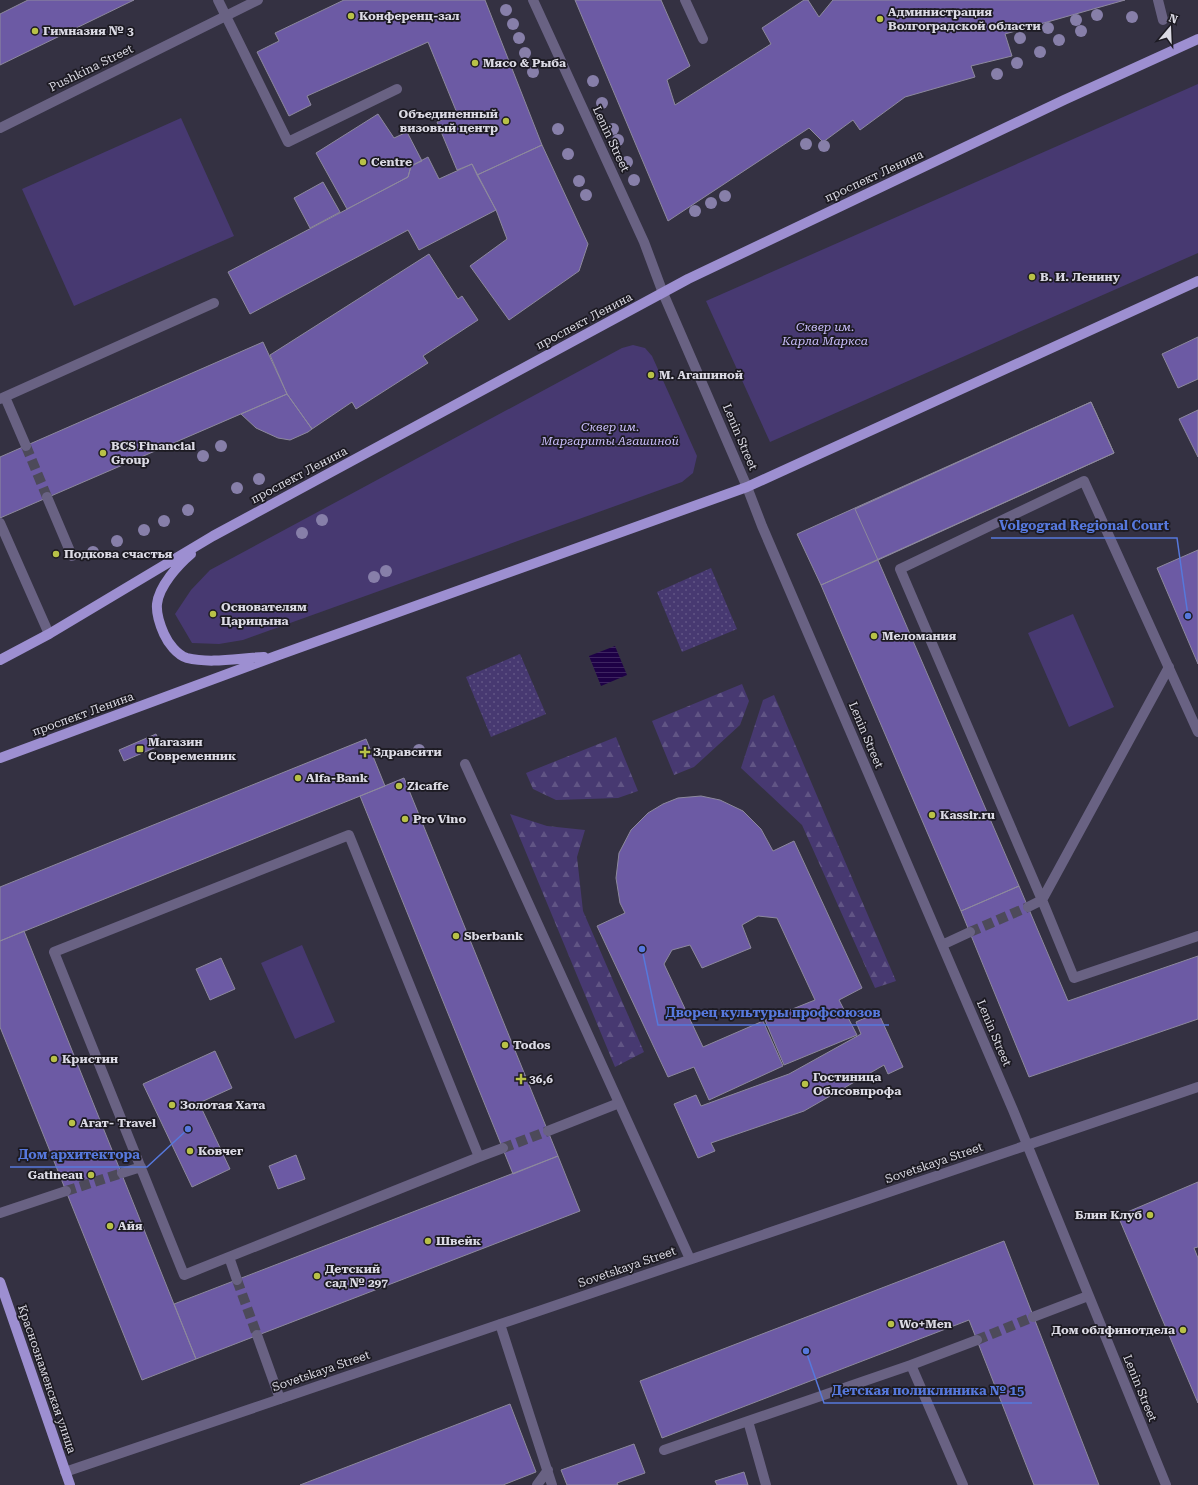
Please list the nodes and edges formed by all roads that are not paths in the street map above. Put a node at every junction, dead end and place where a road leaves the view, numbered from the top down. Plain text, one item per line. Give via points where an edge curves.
1 (218, 0) edge
2 (258, 0) edge
3 (533, 0) edge
4 (685, 0) edge
5 (1158, 0) edge
6 (226, 16) junction
7 (1163, 20) dead end
8 (703, 39) dead end
9 (1198, 39) edge
10 (397, 89) dead end
11 (0, 128) edge
12 (1198, 281) edge
13 (664, 293) junction
14 (214, 303) dead end
15 (3, 398) edge
16 (26, 446) tunnel mouth
17 (747, 487) junction
18 (48, 497) tunnel mouth
19 (0, 523) edge
20 (212, 536) junction
21 (72, 556) dead end
22 (49, 634) junction
23 (276, 656) junction
24 (0, 660) edge
25 (1169, 667) junction
26 (1198, 732) edge
27 (0, 758) edge
28 (465, 764) dead end
29 (1042, 900) junction
30 (1028, 907) tunnel mouth
31 (970, 932) tunnel mouth
32 (1198, 936) edge
33 (942, 945) junction
34 (1198, 1087) edge
35 (619, 1103) junction
36 (548, 1131) tunnel mouth
37 (1027, 1146) junction
38 (502, 1148) tunnel mouth
39 (479, 1158) junction
40 (140, 1167) junction
41 (122, 1173) tunnel mouth
42 (66, 1191) tunnel mouth
43 (0, 1212) edge
44 (229, 1256) junction
45 (690, 1259) junction
46 (237, 1280) tunnel mouth
47 (0, 1282) edge
48 (1088, 1296) junction
49 (1033, 1317) tunnel mouth
50 (500, 1324) junction
51 (257, 1335) tunnel mouth
52 (977, 1340) tunnel mouth
53 (911, 1365) junction
54 (280, 1399) junction
55 (748, 1421) junction
56 (664, 1450) dead end
57 (548, 1470) junction
58 (66, 1472) junction
59 (70, 1485) edge
60 (537, 1485) edge
61 (552, 1485) edge
62 (766, 1485) edge
63 (963, 1485) edge
64 (1166, 1485) edge

1 - 6 street
2 - 6 street, Pushkina Street
3 - 13 street, Lenin Street via 644,242
4 - 8 street
5 - 7 street
6 - 10 street via 288,142
6 - 11 street, Pushkina Street
9 - 13 main road, проспект Ленина via 688,279
12 - 17 main road, проспект Ленина
13 - 17 street, Lenin Street
13 - 20 main road, проспект Ленина
14 - 15 street
15 - 16 street
17 - 23 main road, проспект Ленина
17 - 33 street, Lenin Street
18 - 21 street
19 - 22 street
20 - 22 main road, проспект Ленина
20 - 23 main road via 182,562 163,589 157,604 159,620 168,644 186,658 212,661
22 - 24 main road, проспект Ленина
23 - 27 main road, проспект Ленина
25 - 26 street
25 - 29 street
25 - 29 street via 1084,481 900,569
28 - 35 street
29 - 30 street
29 - 32 street via 1074,978
31 - 33 street
33 - 37 street, Lenin Street
34 - 37 street, Sovetskaya Street
35 - 36 street
35 - 45 street
37 - 45 street, Sovetskaya Street
37 - 48 street, Lenin Street
38 - 39 street
39 - 40 street via 349,835 54,952
39 - 44 street
40 - 41 street
40 - 44 street via 184,1275
42 - 43 street
44 - 46 street
45 - 50 street, Sovetskaya Street
47 - 58 main road, Краснознаменская улица
48 - 49 street
48 - 64 street, Lenin Street
50 - 54 street, Sovetskaya Street
50 - 57 street
51 - 54 street
52 - 53 street
53 - 55 street
53 - 63 street
54 - 58 street, Sovetskaya Street
55 - 56 street
55 - 62 street
57 - 60 street
57 - 61 street
58 - 59 main road, Краснознаменская улица

